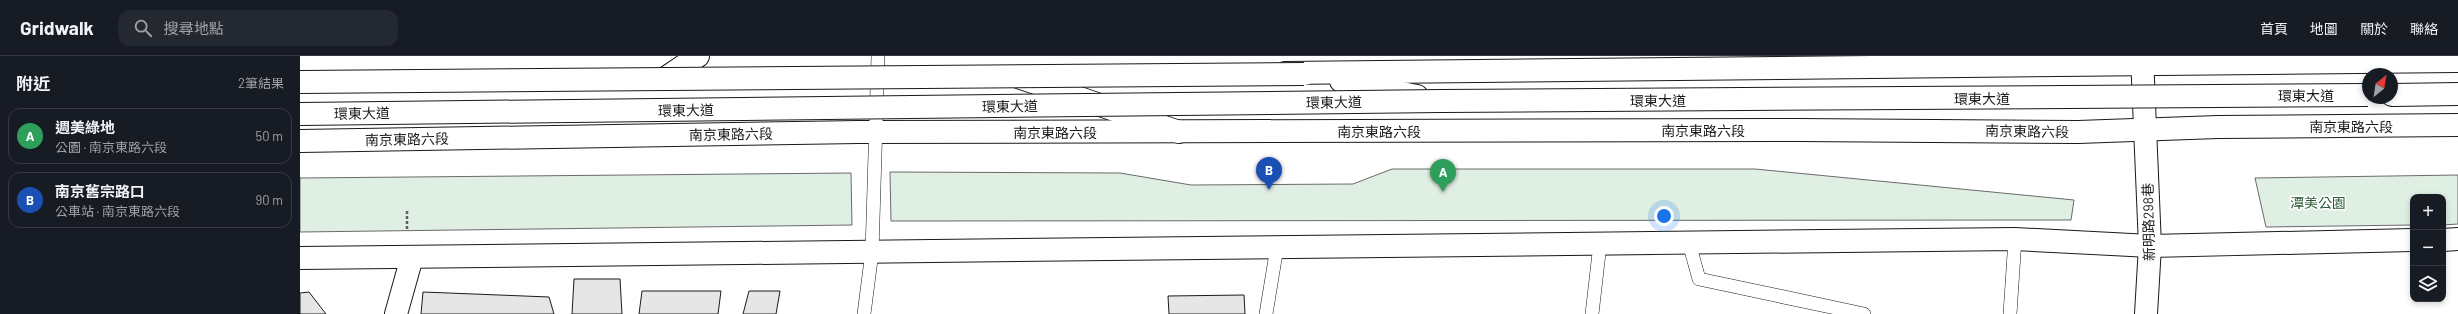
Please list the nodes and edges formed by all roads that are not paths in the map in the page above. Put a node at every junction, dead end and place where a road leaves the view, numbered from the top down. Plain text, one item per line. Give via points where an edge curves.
1 (698, 56) edge
2 (2142, 60) edge
3 (2458, 61) edge
4 (878, 66) edge
5 (1011, 75) junction
6 (667, 77) junction
7 (300, 81) edge
8 (2458, 94) edge
9 (2362, 95) edge
10 (2398, 95) edge
11 (1441, 101) junction
12 (300, 114) edge
13 (2458, 125) edge
14 (2145, 129) junction
15 (876, 132) junction
16 (1179, 132) junction
17 (300, 141) edge
18 (2015, 239) junction
19 (2458, 239) edge
20 (2410, 240) edge
21 (2446, 240) edge
22 (1689, 243) junction
23 (1600, 244) junction
24 (2150, 246) junction
25 (1277, 247) junction
26 (872, 252) junction
27 (412, 257) junction
28 (300, 258) edge
29 (396, 314) edge
30 (864, 314) edge
31 (1266, 314) edge
32 (1592, 314) edge
33 (1864, 314) edge
34 (2010, 314) edge
35 (2146, 314) edge

1 - 6 main road
2 - 3 main road
2 - 5 main road
2 - 14 main road, 新明路298巷
4 - 5 main road
4 - 6 main road
4 - 15 lane
5 - 16 main road
6 - 7 main road
7 - 11 main road, bridge via 1304,74
8 - 10 main road
9 - 11 main road, 環東大道, bridge
11 - 12 main road, 環東大道, bridge
13 - 14 main road, 南京東路六段
14 - 16 main road, 南京東路六段 via 2078,132
14 - 24 main road, 新明路298巷
15 - 16 main road, 南京東路六段
15 - 17 main road, 南京東路六段
15 - 26 lane
18 - 22 main road
18 - 24 main road
18 - 34 lane
19 - 21 main road
20 - 24 main road
22 - 23 main road
22 - 33 lane via 1699,279
23 - 25 main road
23 - 32 lane
24 - 35 main road, 新明路298巷
25 - 26 main road
25 - 31 lane
26 - 27 main road
26 - 30 lane
27 - 28 main road
27 - 29 main road

